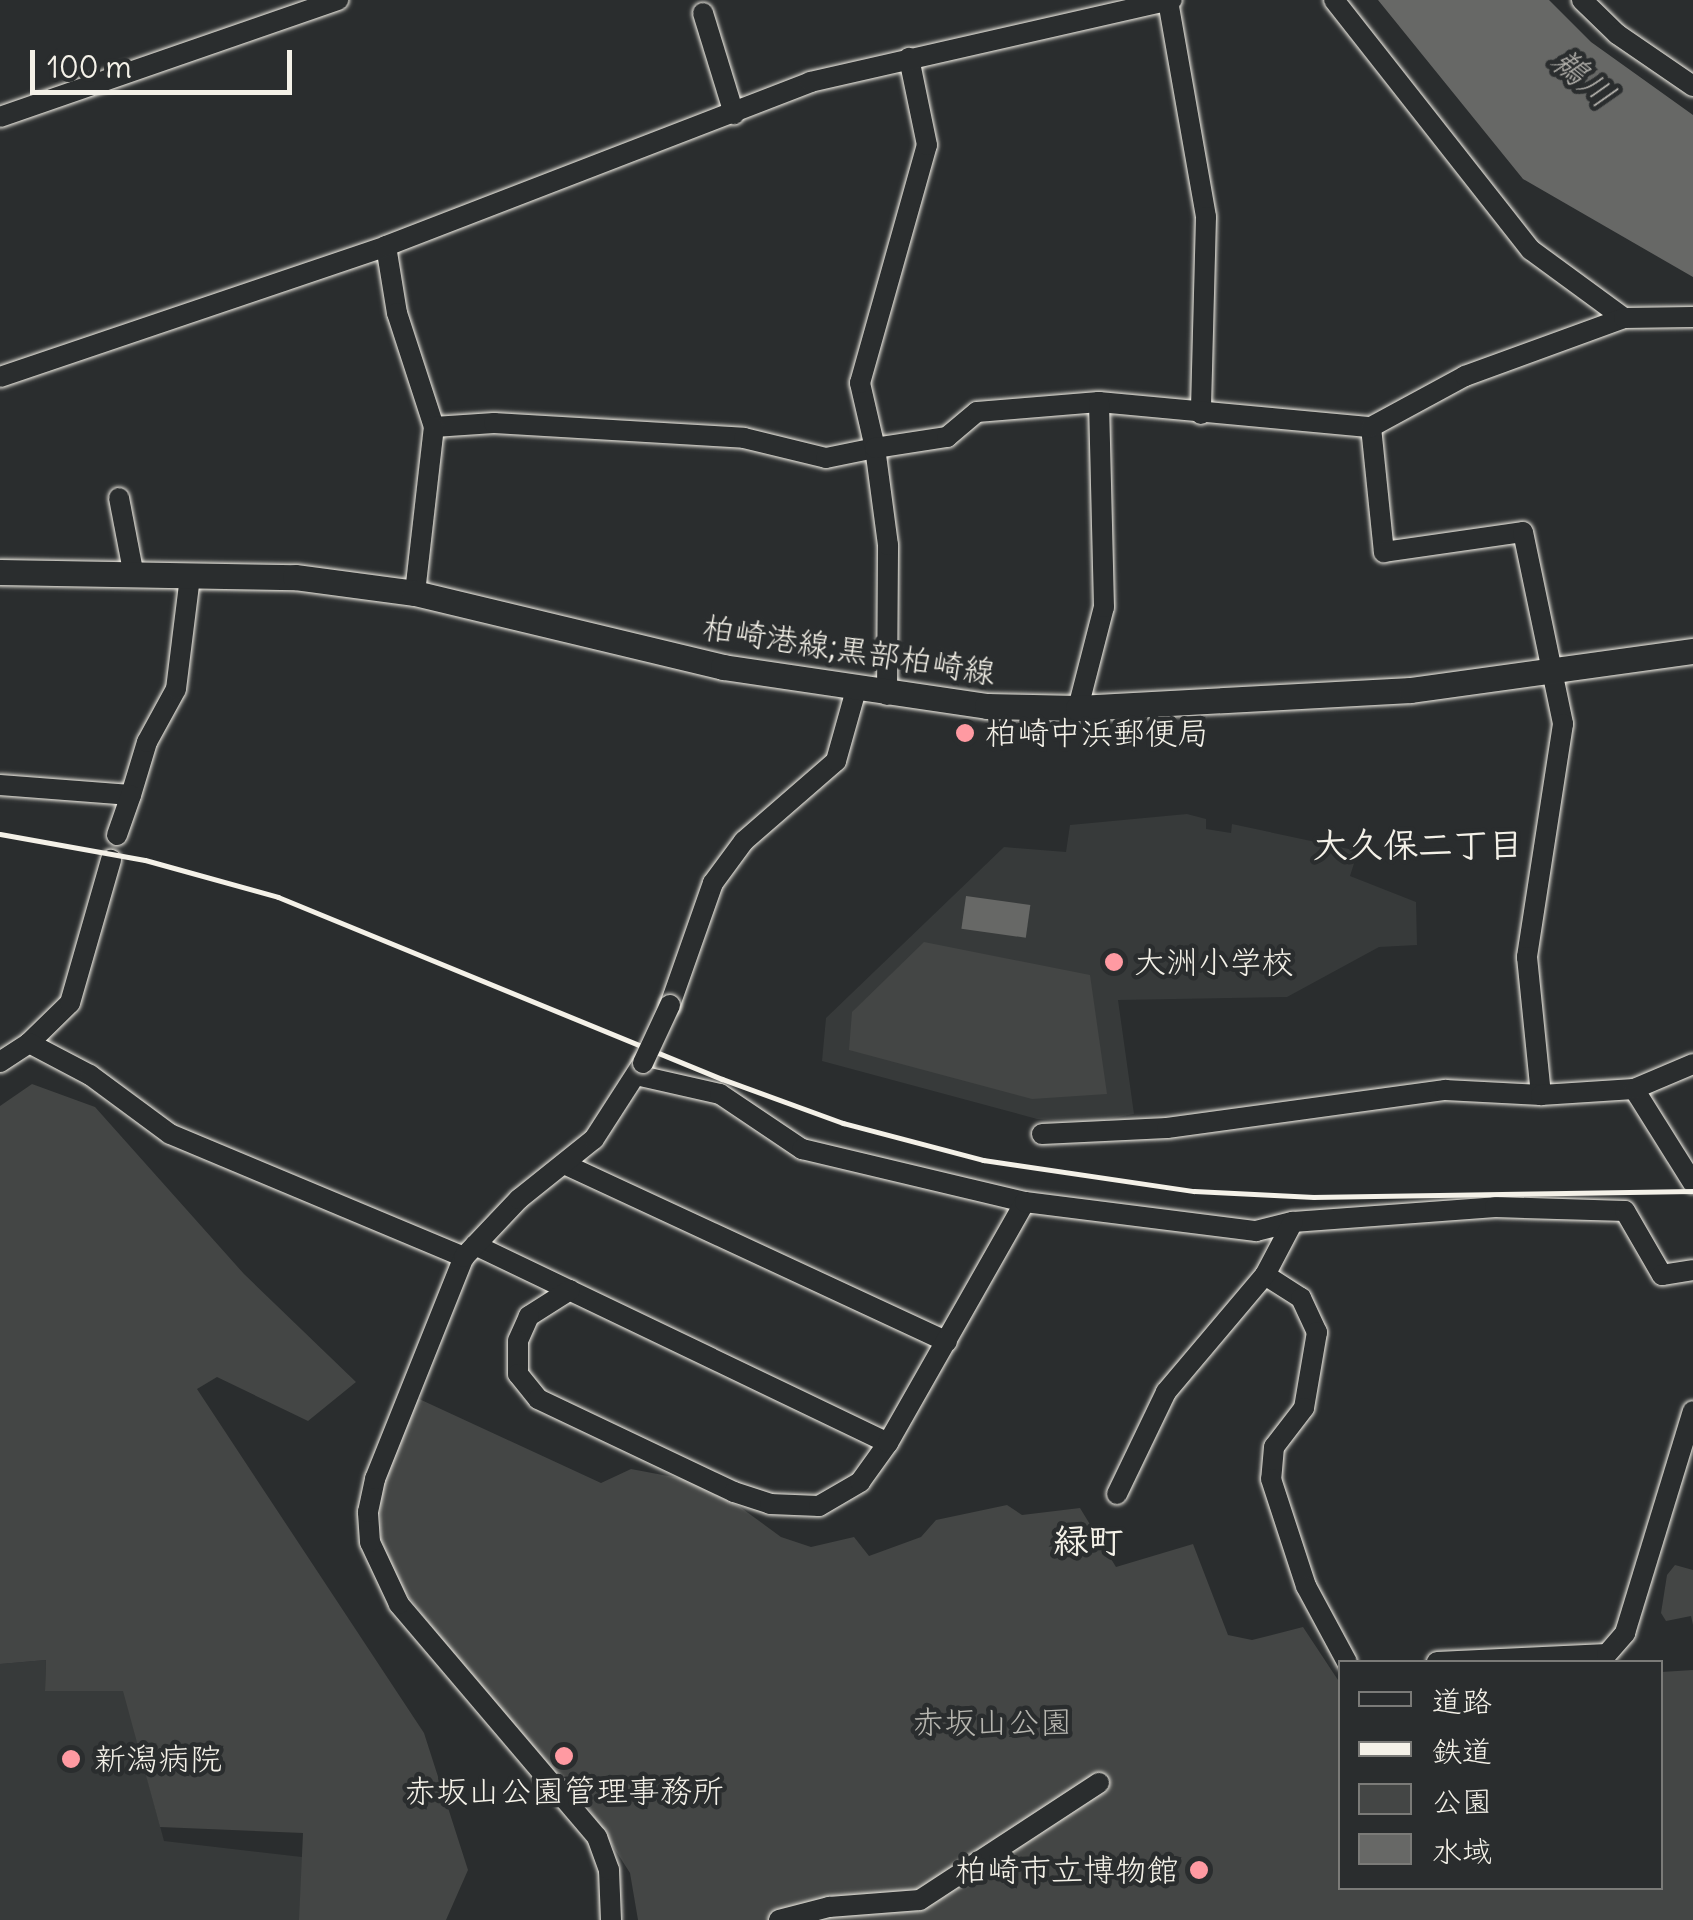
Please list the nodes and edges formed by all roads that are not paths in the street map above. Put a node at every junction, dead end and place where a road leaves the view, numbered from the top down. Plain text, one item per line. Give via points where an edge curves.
1 (338, 0) edge
2 (1170, 0) edge
3 (1334, 0) edge
4 (1582, 0) edge
5 (703, 13) dead end
6 (909, 58) junction
7 (1693, 86) edge
8 (734, 114) junction
9 (0, 117) edge
10 (386, 246) junction
11 (1693, 317) edge
12 (1624, 318) junction
13 (0, 377) edge
14 (1098, 402) junction
15 (1201, 414) junction
16 (434, 427) junction
17 (1371, 427) junction
18 (875, 448) junction
19 (119, 498) dead end
20 (0, 572) edge
21 (134, 576) junction
22 (190, 576) junction
23 (415, 594) junction
24 (1693, 650) edge
25 (1556, 675) junction
26 (856, 690) junction
27 (887, 694) junction
28 (1078, 708) junction
29 (0, 785) edge
30 (131, 795) junction
31 (118, 835) dead end
32 (111, 860) dead end
33 (29, 1043) junction
34 (0, 1062) edge
35 (1693, 1064) edge
36 (640, 1069) junction
37 (1634, 1088) junction
38 (1540, 1095) junction
39 (1042, 1134) dead end
40 (564, 1164) junction
41 (1693, 1183) edge
42 (1025, 1202) junction
43 (1293, 1222) junction
44 (470, 1250) junction
45 (1693, 1270) edge
46 (1265, 1275) junction
47 (570, 1290) junction
48 (947, 1342) junction
49 (1693, 1411) edge
50 (888, 1443) junction
51 (1117, 1494) dead end
52 (1345, 1660) edge
53 (1480, 1660) edge
54 (1099, 1783) dead end
55 (611, 1920) edge
56 (779, 1920) edge

1 - 9 street
2 - 6 street
2 - 15 street via 1206,217
3 - 12 street via 1531,250
4 - 7 street via 1617,34
5 - 8 street
6 - 8 street via 810,82
6 - 18 street via 928,145 860,382
8 - 10 street
10 - 13 street
10 - 16 street via 397,313
11 - 12 street
12 - 17 street via 1465,376
14 - 15 street
14 - 18 street via 977,412 948,437
14 - 28 street via 1104,607
15 - 17 street
16 - 18 street via 494,424 744,438 826,458
16 - 23 street
17 - 25 street via 1384,552 1523,532
18 - 27 street via 888,545
19 - 21 street
20 - 21 main road, 柏崎港線;黒部柏崎線
21 - 22 main road, 柏崎港線;黒部柏崎線
22 - 23 main road, 柏崎港線;黒部柏崎線 via 295,576
22 - 30 street via 176,689 147,742
23 - 26 main road, 柏崎港線;黒部柏崎線
24 - 25 main road, 柏崎港線;黒部柏崎線
25 - 28 main road, 柏崎港線;黒部柏崎線 via 1412,690
25 - 38 street via 1564,724 1527,956
26 - 27 main road, 柏崎港線;黒部柏崎線
26 - 36 street, bridge via 836,761 744,841 713,883
27 - 28 main road, 柏崎港線;黒部柏崎線
29 - 30 street
30 - 31 street
32 - 33 street via 70,1003
33 - 34 street
33 - 44 street via 90,1074 170,1134
35 - 37 street
36 - 40 street via 616,1114
36 - 42 street via 720,1094 802,1149
37 - 38 street
37 - 41 street
38 - 39 street via 1445,1090 1167,1128
40 - 44 street
40 - 48 street
42 - 43 street via 1256,1230
42 - 48 street
43 - 45 street via 1495,1207 1625,1211 1662,1275
43 - 46 street
44 - 47 street
44 - 55 street via 375,1479 370,1542 382,1576 424,1638 597,1837 610,1870
46 - 51 street via 1166,1392
46 - 52 street via 1301,1298 1317,1332 1304,1408 1274,1447 1271,1480 1306,1586
47 - 50 street
47 - 50 street via 530,1316 518,1341 518,1374 538,1400 770,1504 819,1506 860,1482
48 - 50 street
49 - 53 street via 1625,1633 1607,1654
54 - 56 street via 920,1900 830,1907

